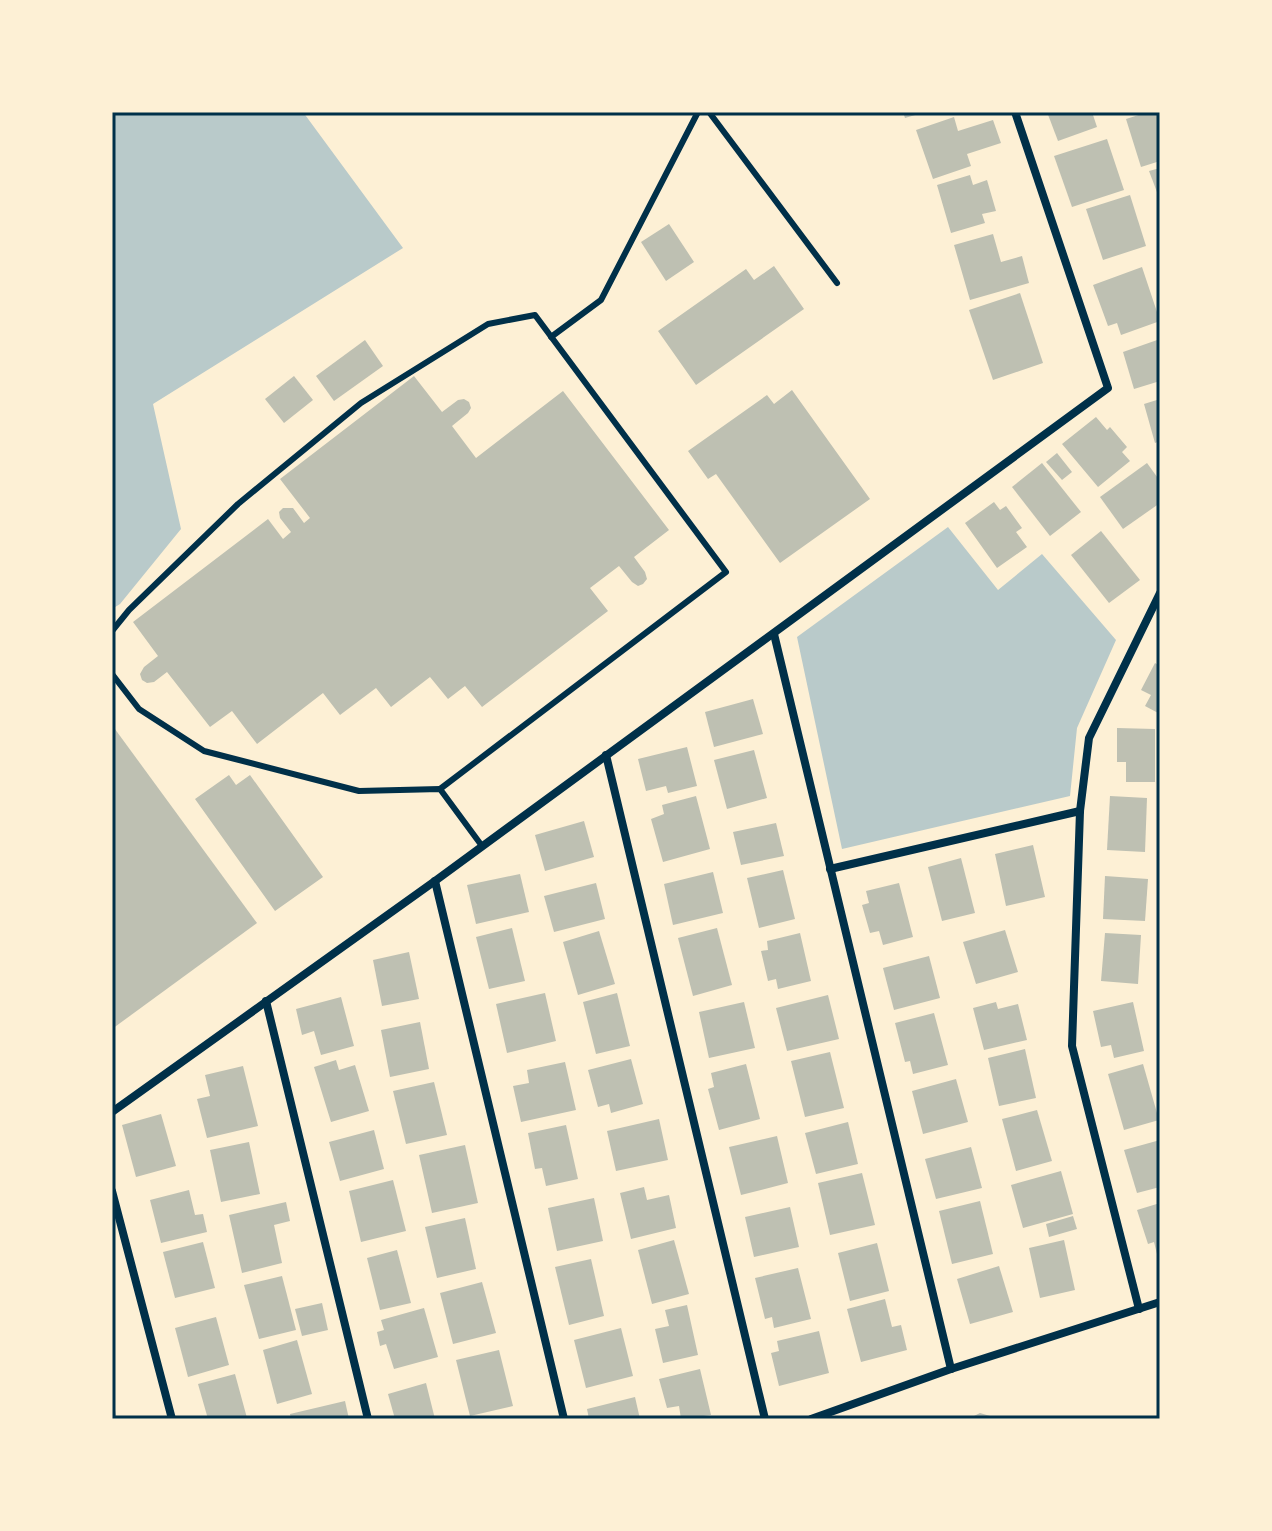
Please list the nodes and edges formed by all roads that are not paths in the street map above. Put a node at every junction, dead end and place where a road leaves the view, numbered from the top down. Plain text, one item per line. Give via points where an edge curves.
1 (698, 112) edge
2 (709, 112) edge
3 (1015, 112) edge
4 (837, 283) dead end
5 (551, 337) junction
6 (1160, 593) edge
7 (112, 631) edge
8 (774, 634) junction
9 (112, 674) edge
10 (606, 755) junction
11 (440, 789) junction
12 (1080, 811) junction
13 (482, 846) junction
14 (830, 869) junction
15 (435, 881) junction
16 (266, 1001) junction
17 (112, 1112) edge
18 (112, 1191) edge
19 (1160, 1302) edge
20 (1139, 1309) junction
21 (951, 1369) junction
22 (172, 1419) edge
23 (368, 1419) edge
24 (564, 1419) edge
25 (765, 1419) edge
26 (811, 1419) edge

1 - 5 lane via 601,300
2 - 4 lane
3 - 8 street via 1108,388
5 - 7 lane via 535,315 488,324 361,403 238,504
5 - 11 lane via 726,572
6 - 12 street via 1089,738
8 - 10 street
8 - 14 street
9 - 11 lane via 139,709 204,751 359,791
10 - 13 street
10 - 25 street
11 - 13 lane
12 - 14 street
12 - 20 street via 1072,1046
13 - 15 street
14 - 21 street
15 - 16 street
15 - 24 street
16 - 17 street
16 - 23 street
18 - 22 street
19 - 20 street
20 - 21 street
21 - 26 street

